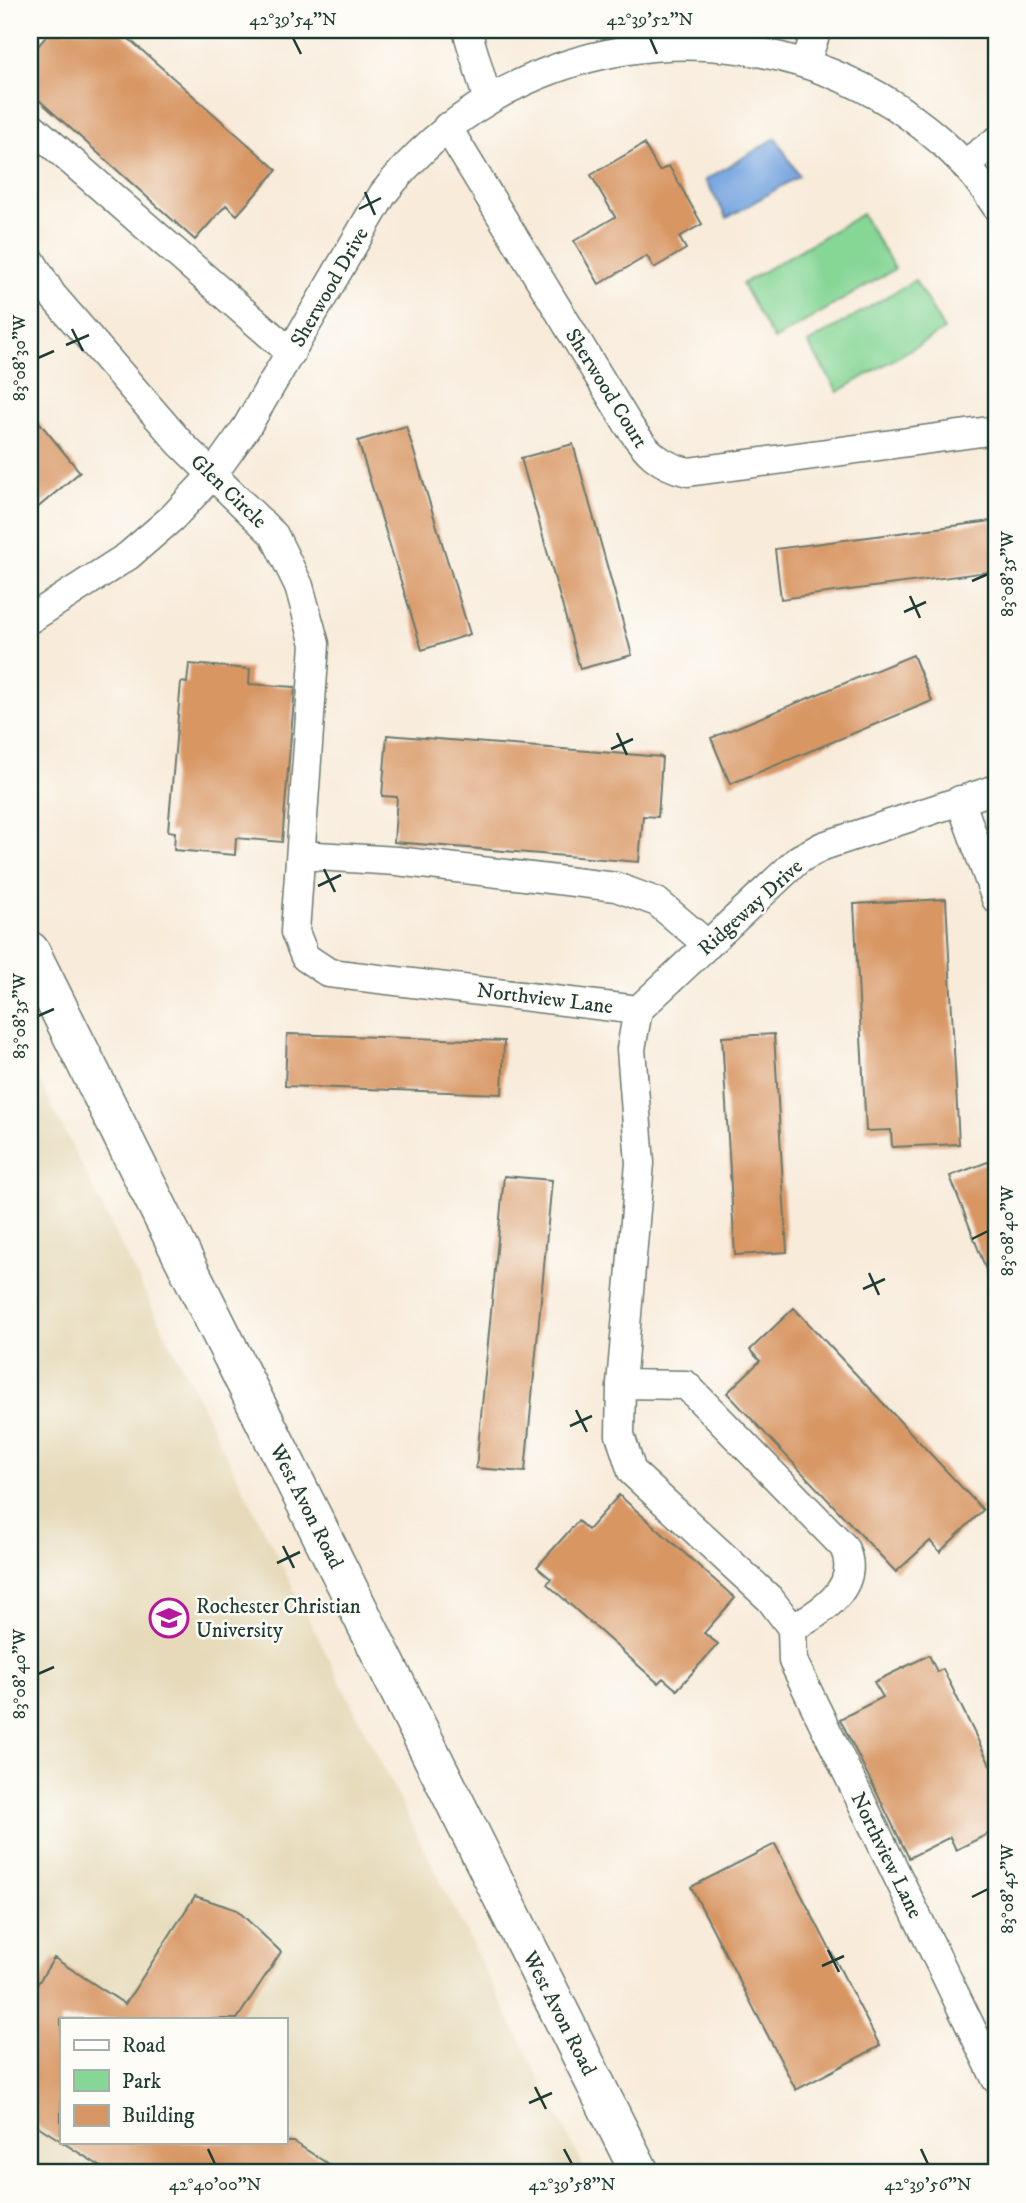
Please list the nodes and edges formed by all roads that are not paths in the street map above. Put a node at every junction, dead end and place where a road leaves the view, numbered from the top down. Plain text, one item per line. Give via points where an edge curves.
1 (467, 30) edge
2 (817, 30) edge
3 (666, 36) edge
4 (806, 61) junction
5 (487, 98) junction
6 (30, 125) edge
7 (447, 127) junction
8 (996, 141) edge
9 (966, 163) junction
10 (996, 206) edge
11 (30, 259) edge
12 (290, 353) junction
13 (996, 430) edge
14 (213, 474) junction
15 (30, 620) edge
16 (996, 789) edge
17 (960, 800) junction
18 (301, 855) junction
19 (996, 899) edge
20 (708, 945) junction
21 (30, 951) edge
22 (329, 973) joint
23 (638, 1010) junction
24 (621, 1384) junction
25 (792, 1628) junction
26 (996, 2078) edge
27 (640, 2173) edge

1 - 5 street
2 - 4 street
3 - 4 street, Sherwood Drive
3 - 5 street, Sherwood Drive via 589,55
4 - 9 street, Sherwood Drive via 876,93
5 - 7 street, Sherwood Drive
6 - 12 street
7 - 12 street, Sherwood Drive via 383,194
7 - 13 street, Sherwood Court via 641,444 668,467 688,472
8 - 9 street
9 - 10 street, Sherwood Drive
11 - 14 street, Glen Circle via 52,295 181,444
12 - 14 street, Sherwood Drive
14 - 15 street, Sherwood Drive via 128,556
14 - 18 street, Glen Circle via 274,535 299,586 315,644
16 - 17 street, Ridgeway Drive
17 - 19 street
17 - 20 street, Ridgeway Drive via 822,846 799,859
18 - 20 street via 397,861 616,887 657,902
18 - 22 street, Glen Circle via 295,932 305,957
20 - 23 street, Ridgeway Drive
21 - 27 main road, West Avon Road
22 - 23 street, Northview Lane
23 - 24 street, Northview Lane via 631,1049 640,1163
24 - 25 street, Northview Lane via 621,1435 632,1472 770,1599
24 - 25 street via 686,1385 844,1547 851,1562 850,1578 820,1614
25 - 26 street, Northview Lane via 793,1661

